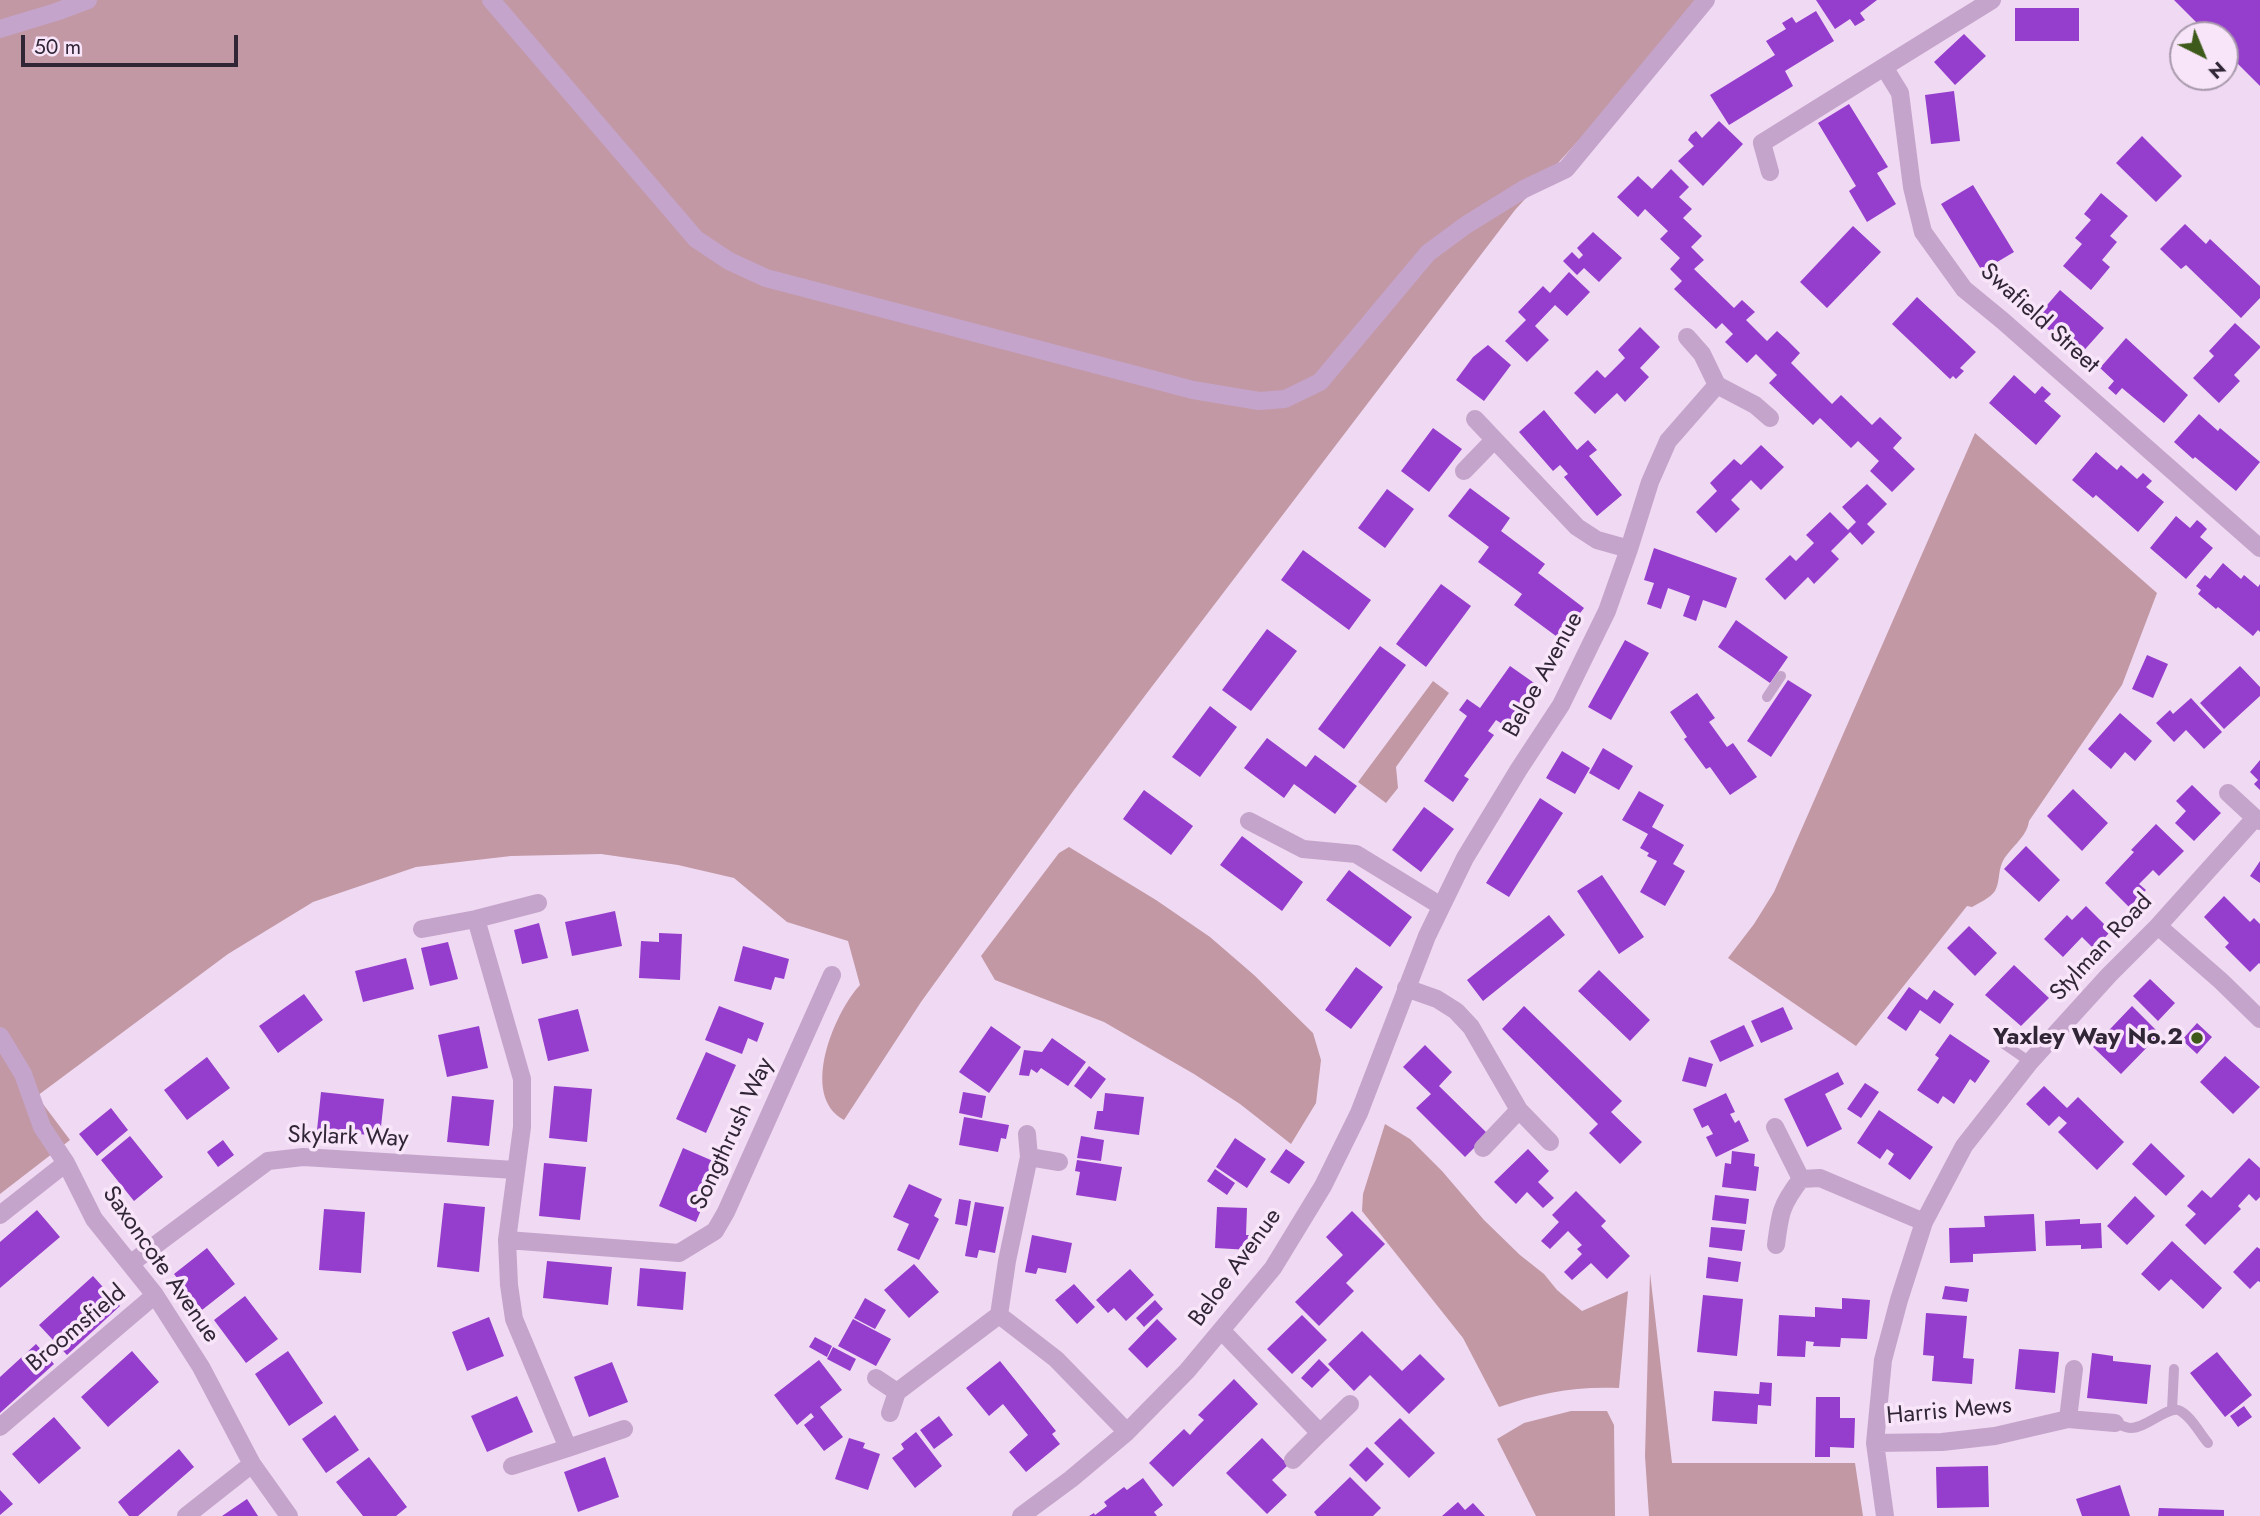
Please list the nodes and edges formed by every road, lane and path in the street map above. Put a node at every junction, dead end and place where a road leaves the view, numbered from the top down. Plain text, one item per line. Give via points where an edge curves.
1 (88, 0) edge
2 (491, 0) edge
3 (1706, 0) edge
4 (1992, 0) edge
5 (0, 29) edge
6 (1884, 67) junction
7 (1770, 172) dead end
8 (1687, 337) dead end
9 (1717, 385) junction
10 (1770, 418) dead end
11 (1475, 419) dead end
12 (1494, 440) junction
13 (1464, 471) dead end
14 (2260, 548) edge
15 (1629, 550) junction
16 (1781, 676) dead end
17 (1766, 697) dead end
18 (2228, 793) dead end
19 (2258, 820) edge
20 (1249, 821) dead end
21 (538, 903) dead end
22 (1441, 906) junction
23 (476, 919) junction
24 (2158, 926) junction
25 (422, 929) dead end
26 (832, 975) dead end
27 (1406, 988) junction
28 (2260, 1019) edge
29 (0, 1036) edge
30 (2001, 1042) dead end
31 (2030, 1062) junction
32 (1519, 1111) junction
33 (1775, 1127) dead end
34 (1027, 1134) dead end
35 (1550, 1142) dead end
36 (1483, 1147) dead end
37 (1029, 1157) junction
38 (1059, 1162) dead end
39 (66, 1163) junction
40 (515, 1170) junction
41 (1801, 1179) junction
42 (0, 1215) edge
43 (1924, 1222) junction
44 (507, 1240) junction
45 (1776, 1245) dead end
46 (130, 1264) junction
47 (155, 1296) junction
48 (999, 1315) junction
49 (1222, 1331) junction
50 (2074, 1369) dead end
51 (2174, 1369) dead end
52 (876, 1378) dead end
53 (897, 1392) junction
54 (1350, 1404) dead end
55 (2172, 1410) junction
56 (890, 1413) dead end
57 (2068, 1419) junction
58 (2115, 1423) joint
59 (0, 1427) edge
60 (624, 1429) dead end
61 (1127, 1432) junction
62 (1320, 1433) junction
63 (1875, 1443) junction
64 (2208, 1443) dead end
65 (568, 1448) junction
66 (1293, 1460) dead end
67 (252, 1464) junction
68 (512, 1466) dead end
69 (186, 1516) edge
70 (289, 1516) edge
71 (1021, 1516) edge
72 (1885, 1516) edge

1 - 5 street
2 - 3 street via 696,239 729,261 766,278 1193,390 1259,401 1285,399 1321,382 1428,253 1524,189 1566,169
4 - 6 street
6 - 7 street via 1762,144
6 - 14 street, Swafield Street via 1900,93 1912,187 1923,232 1964,289
8 - 9 street via 1702,354
9 - 10 street
9 - 15 street, Beloe Avenue via 1668,441
11 - 12 street
12 - 13 street
12 - 15 street via 1577,527 1597,540
15 - 22 street, Beloe Avenue via 1607,611 1561,705 1518,769
16 - 17 lane
18 - 19 street, Stylman Road
19 - 24 street, Stylman Road
20 - 22 street via 1303,849 1356,854
21 - 23 street
22 - 27 street, Beloe Avenue
23 - 25 street
23 - 40 street via 522,1079 522,1127
24 - 28 street
24 - 31 street, Stylman Road
26 - 44 street, Songthrush Way via 715,1231 679,1253
27 - 32 street via 1437,999 1471,1027
27 - 49 street, Beloe Avenue via 1359,1113 1322,1186 1273,1268
29 - 39 street, Saxoncote Avenue via 23,1074 42,1127
30 - 31 lane
31 - 43 street, Stylman Road via 1964,1146
32 - 35 street
32 - 36 street
33 - 41 street
34 - 37 street
37 - 38 street
37 - 48 street
39 - 42 street
39 - 46 street, Saxoncote Avenue via 94,1219
40 - 44 street
40 - 46 street, Skylark Way via 303,1157 268,1161
41 - 43 street via 1820,1178
41 - 45 street via 1780,1211
43 - 63 street, Stylman Road via 1883,1360
44 - 65 street via 514,1319
46 - 47 street, Saxoncote Avenue
47 - 59 street, Broomsfield
47 - 67 street, Saxoncote Avenue via 201,1367
48 - 53 street
48 - 61 street via 1056,1359
49 - 61 street, Beloe Avenue
49 - 62 street
50 - 57 street
51 - 55 lane
52 - 53 street
53 - 56 street
54 - 62 street
55 - 58 lane via 2130,1429
55 - 64 lane via 2186,1415
57 - 58 street, Harris Mews
57 - 63 street, Harris Mews via 1995,1436
60 - 65 street
61 - 71 street, Beloe Avenue
62 - 66 street
63 - 72 street, Stylman Road
65 - 68 street
67 - 69 street
67 - 70 street, Saxoncote Avenue

